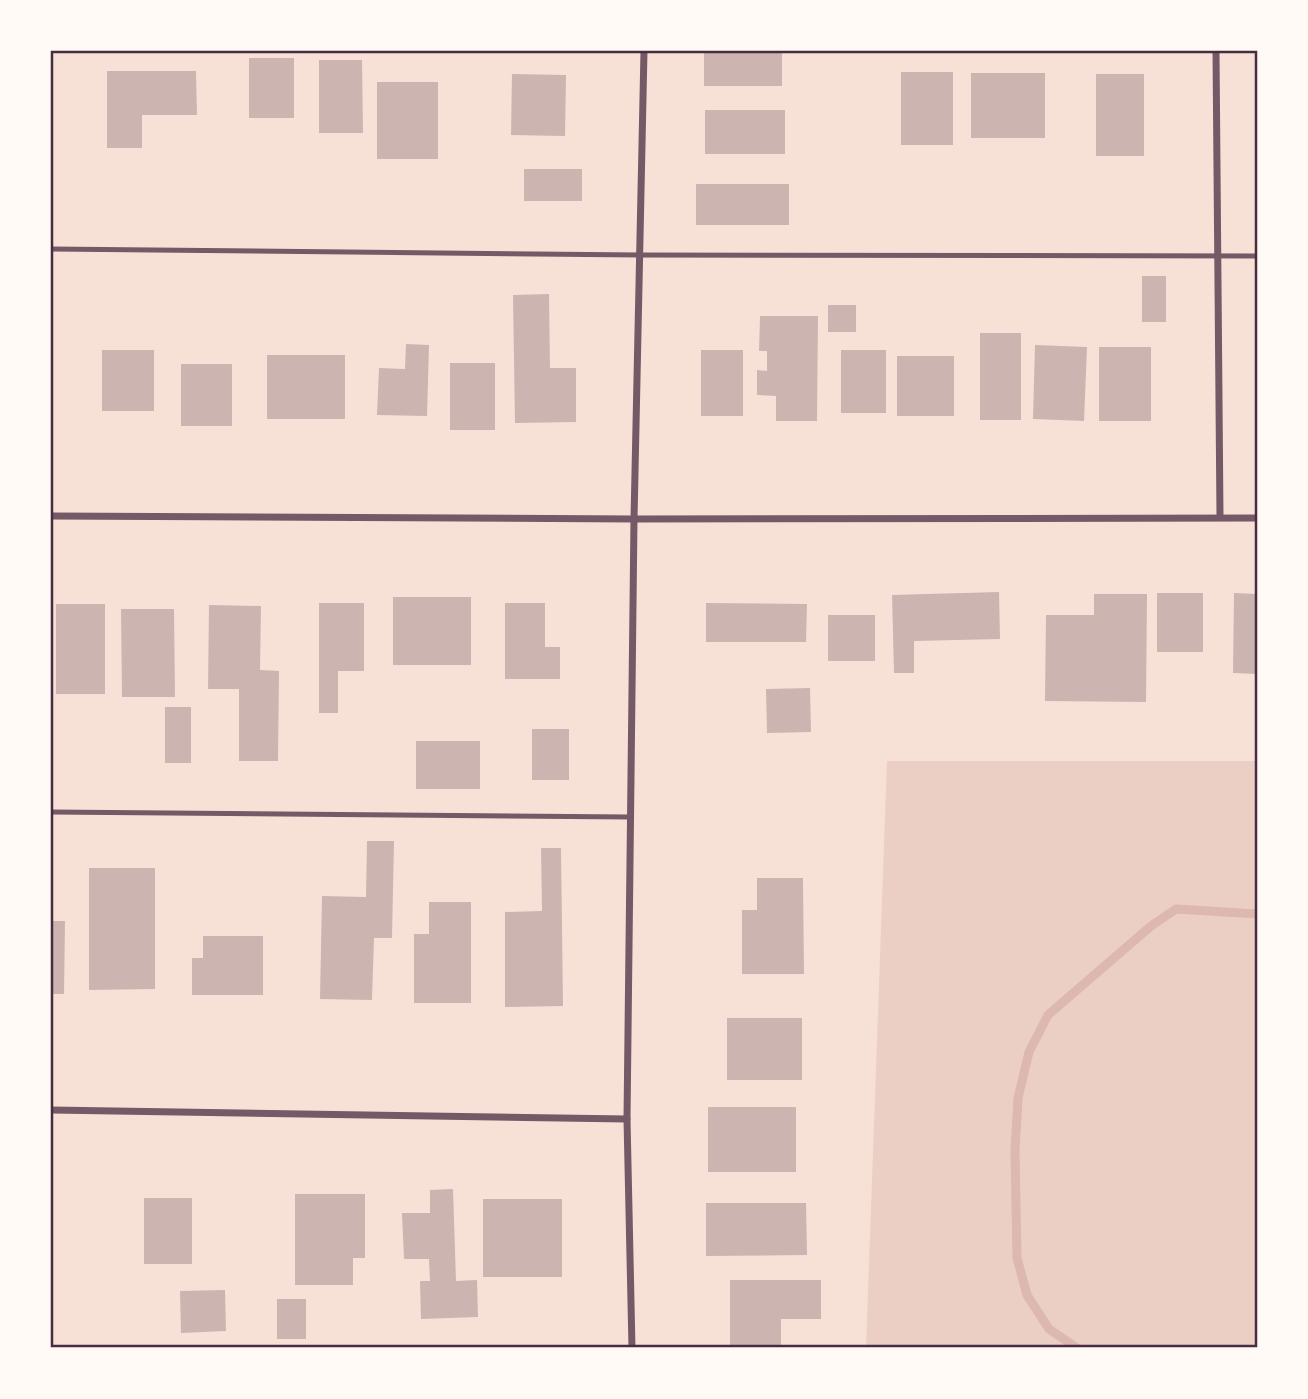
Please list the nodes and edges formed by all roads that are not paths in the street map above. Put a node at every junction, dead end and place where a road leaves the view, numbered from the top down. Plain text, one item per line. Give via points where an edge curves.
1 (643, 51) edge
2 (1216, 51) edge
3 (51, 249) edge
4 (640, 255) junction
5 (1218, 256) junction
6 (1257, 256) edge
7 (51, 516) edge
8 (1220, 517) junction
9 (1257, 518) edge
10 (634, 519) junction
11 (51, 812) edge
12 (631, 817) junction
13 (51, 1110) edge
14 (627, 1119) junction
15 (632, 1348) edge

1 - 4 street
2 - 5 street
3 - 4 lane
4 - 5 lane
4 - 10 street
5 - 6 lane
5 - 8 street
7 - 10 street
8 - 9 street
8 - 10 street
10 - 12 street
11 - 12 lane
12 - 14 street
13 - 14 street
14 - 15 street

